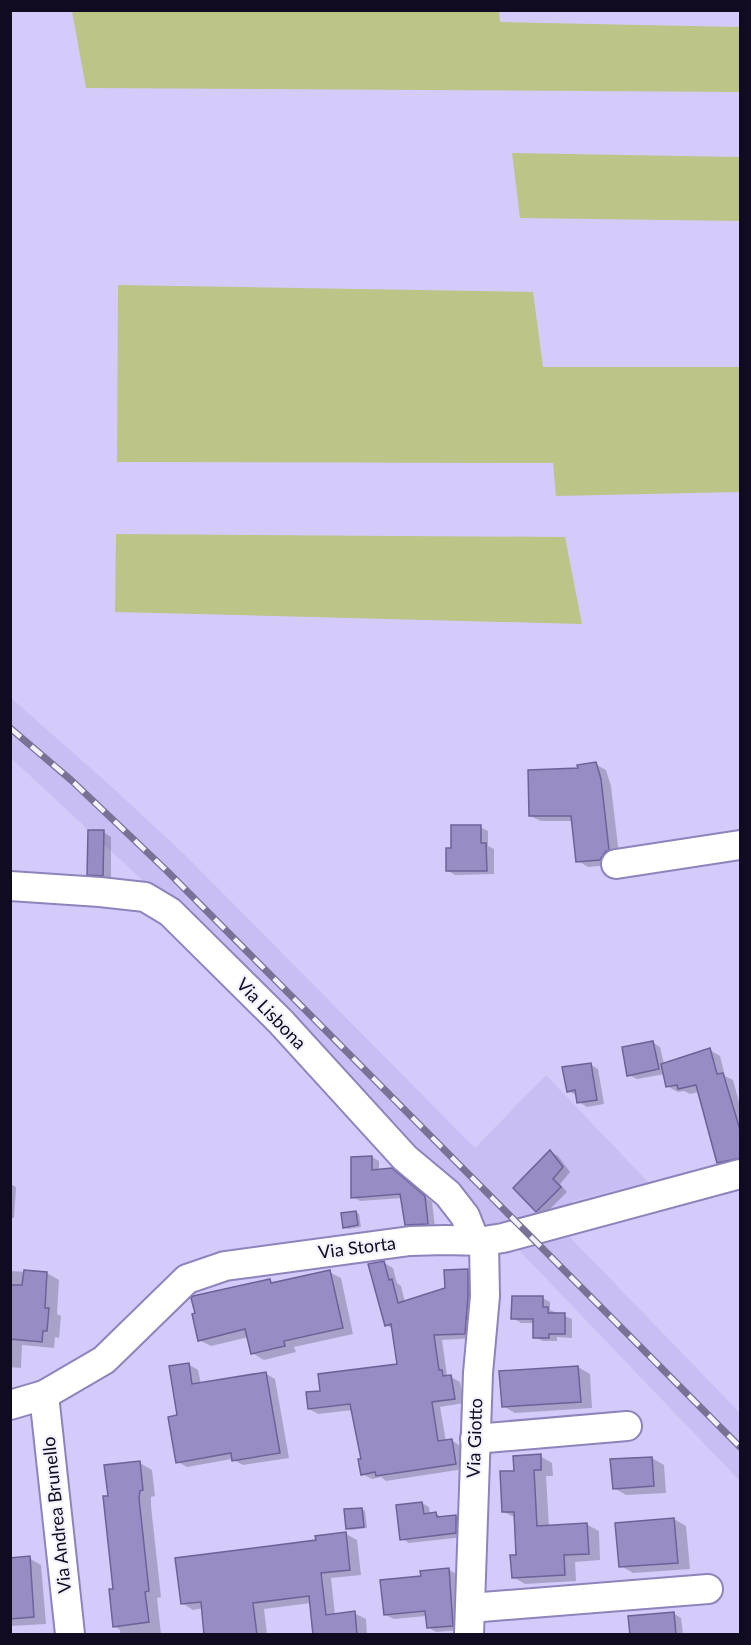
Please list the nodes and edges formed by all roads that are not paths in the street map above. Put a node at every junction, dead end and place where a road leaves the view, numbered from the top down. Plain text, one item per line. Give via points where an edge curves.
1 (741, 844) edge
2 (616, 864) dead end
3 (10, 886) edge
4 (741, 1174) edge
5 (479, 1241) junction
6 (44, 1395) junction
7 (10, 1405) edge
8 (627, 1426) dead end
9 (475, 1439) junction
10 (708, 1590) dead end
11 (469, 1621) edge
12 (70, 1635) edge

1 - 2 street
3 - 5 street, Via Lisbona via 145,897 170,912 281,1022 405,1158 453,1199
4 - 5 street, Via Storta via 503,1238
5 - 6 street, Via Storta via 410,1241 310,1253 225,1266 187,1279 104,1360
5 - 9 street, Via Giotto via 485,1296
6 - 7 street, Via Storta
6 - 12 street, Via Andrea Brunello
8 - 9 street
9 - 11 street, Via Giotto
10 - 11 street

